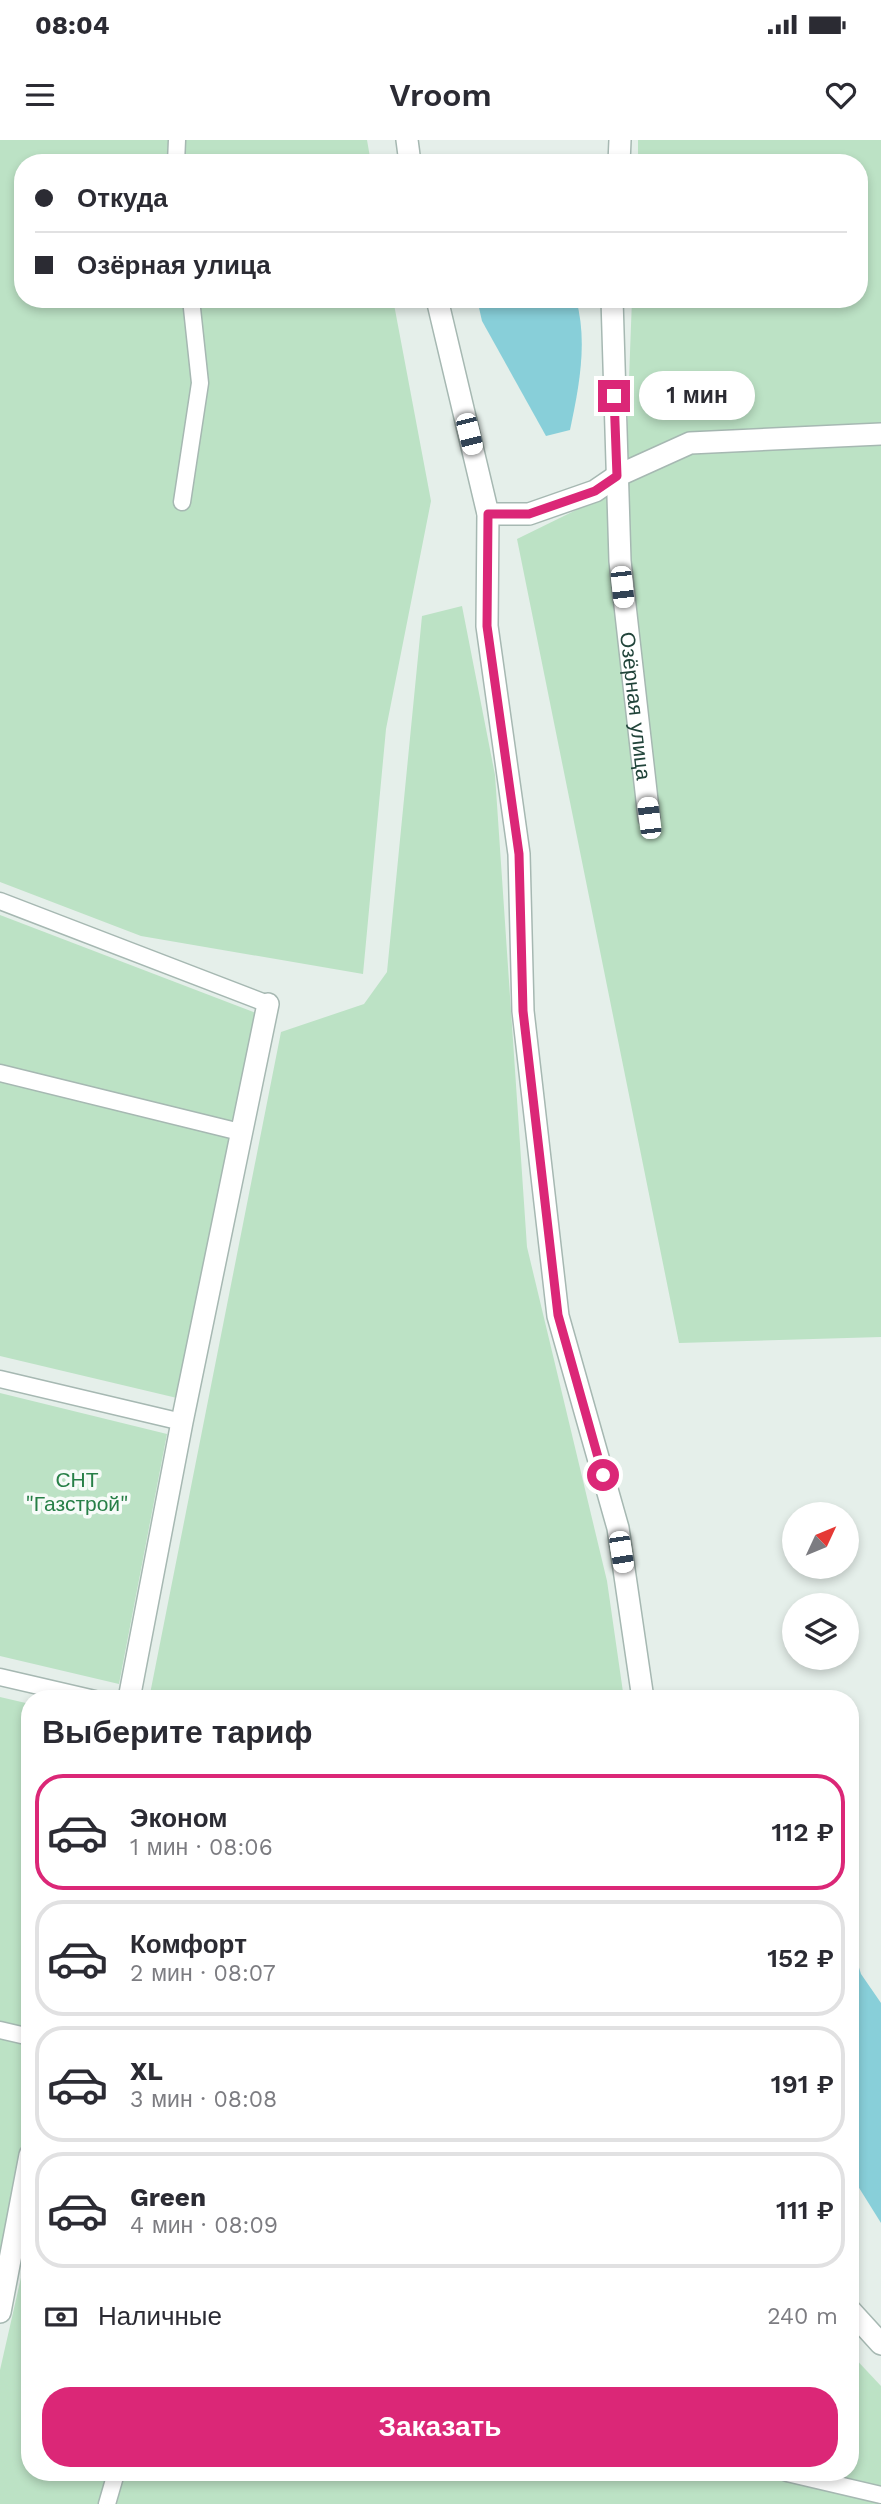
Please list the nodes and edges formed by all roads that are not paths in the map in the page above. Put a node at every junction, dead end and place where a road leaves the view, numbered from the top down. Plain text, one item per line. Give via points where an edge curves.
1 (192, 308) edge
2 (439, 308) edge
3 (612, 308) edge
4 (881, 434) edge
5 (617, 476) junction
6 (182, 502) dead end
7 (488, 514) junction
8 (649, 818) dead end
9 (0, 901) edge
10 (268, 1004) joint
11 (0, 1073) edge
12 (240, 1132) junction
13 (0, 1378) edge
14 (182, 1422) junction
15 (0, 1677) edge
16 (56, 1690) edge
17 (132, 1690) edge
18 (642, 1690) edge
19 (0, 2030) edge
20 (21, 2035) edge
21 (21, 2202) edge
22 (0, 2312) edge
23 (859, 2320) edge
24 (881, 2344) edge
25 (114, 2481) edge
26 (821, 2481) edge
27 (881, 2495) edge
28 (107, 2504) edge

1 - 6 lane via 200,383
2 - 7 street
3 - 5 street, Озёрная улица
4 - 5 street via 690,443
5 - 7 street via 595,491 529,514
5 - 8 street, Озёрная улица via 620,561
7 - 18 street via 487,626 519,854 523,1011 558,1315 618,1528
9 - 10 lane
10 - 12 street
11 - 12 lane
12 - 14 street
13 - 14 lane
14 - 17 street
15 - 16 lane
19 - 20 lane
21 - 22 street
23 - 24 street
25 - 28 lane
26 - 27 lane

